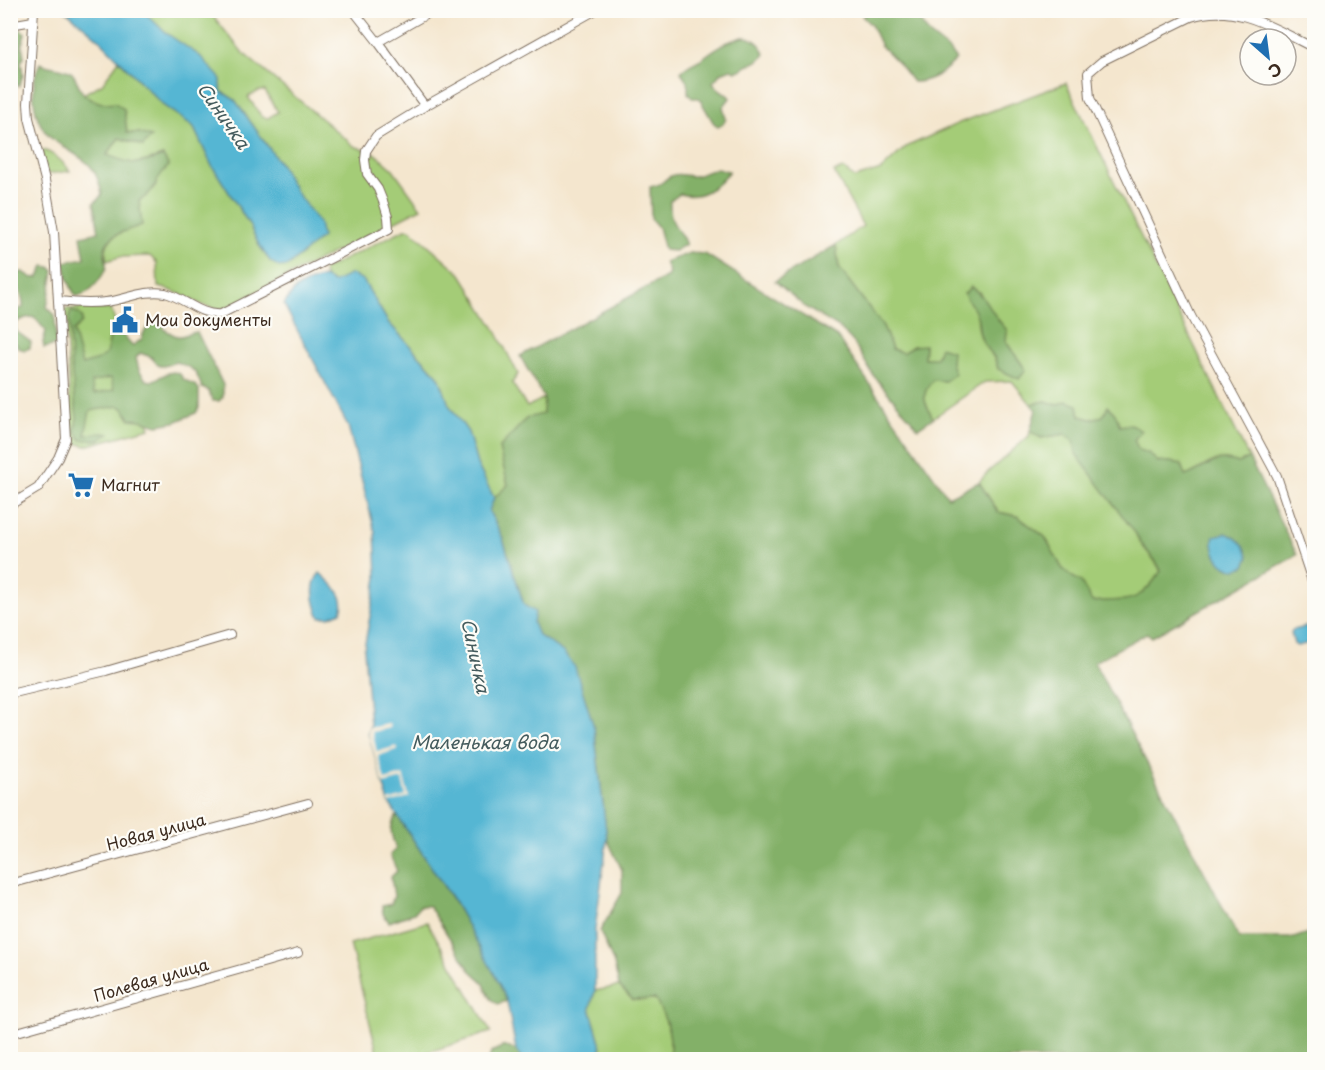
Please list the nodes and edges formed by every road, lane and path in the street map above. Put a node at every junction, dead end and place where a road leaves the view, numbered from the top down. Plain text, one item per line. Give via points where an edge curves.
1 (34, 10) edge
2 (353, 10) edge
3 (434, 10) edge
4 (596, 10) edge
5 (33, 21) junction
6 (10, 25) edge
7 (378, 42) junction
8 (1314, 48) edge
9 (425, 106) junction
10 (59, 302) junction
11 (10, 505) edge
12 (1314, 583) edge
13 (230, 635) dead end
14 (10, 694) edge
15 (308, 803) dead end
16 (10, 884) edge
17 (298, 953) dead end
18 (10, 1034) edge
19 (10, 1055) edge
20 (16, 1059) edge

1 - 5 street
2 - 7 street
3 - 7 street
4 - 9 street
5 - 6 street
5 - 10 street via 29,118 54,232
7 - 9 street
8 - 12 street via 1241,14 1206,12 1102,61 1088,73 1094,108 1191,316 1277,476
9 - 10 street via 376,136 366,152 367,174 384,204 389,229 221,314 205,313 162,293 147,292 106,302
10 - 11 street via 66,439 38,488
13 - 14 street
15 - 16 street, Новая улица
17 - 18 street, Полевая улица
19 - 20 street

